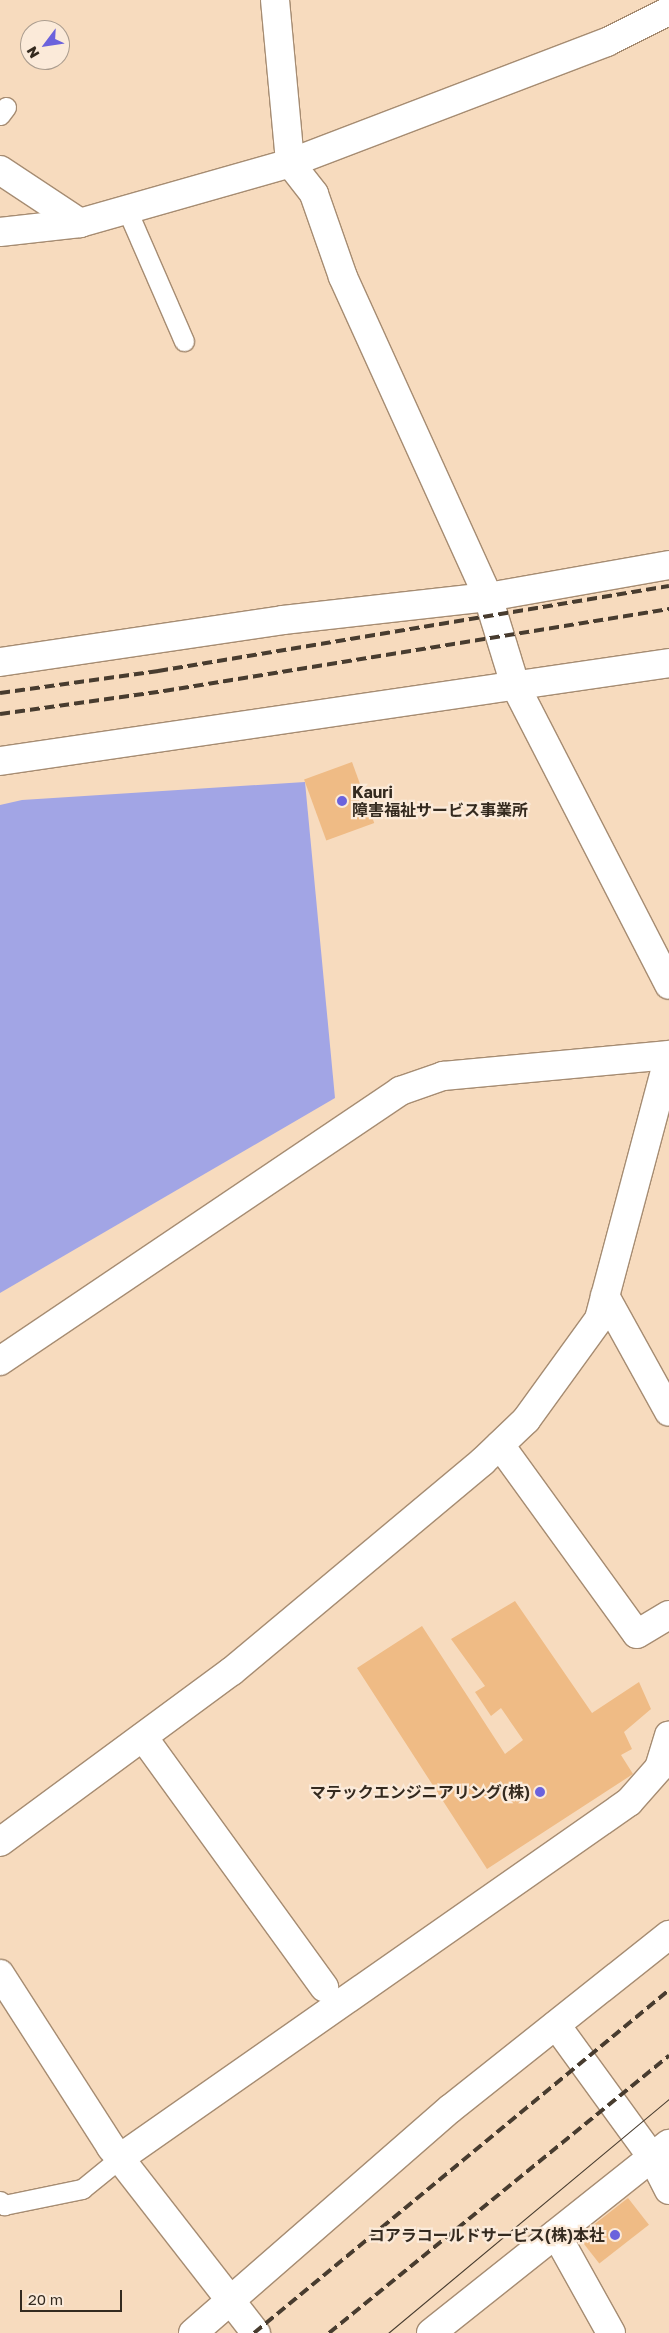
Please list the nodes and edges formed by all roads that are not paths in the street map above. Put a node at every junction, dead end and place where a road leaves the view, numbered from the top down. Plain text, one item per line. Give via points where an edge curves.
1 (275, 0) edge
2 (669, 11) edge
3 (290, 164) junction
4 (0, 170) edge
5 (127, 210) junction
6 (80, 223) junction
7 (0, 232) edge
8 (184, 341) dead end
9 (669, 565) edge
10 (488, 597) junction
11 (0, 662) edge
12 (669, 663) edge
13 (515, 685) junction
14 (0, 761) edge
15 (669, 985) edge
16 (669, 1055) edge
17 (605, 1296) junction
18 (0, 1361) edge
19 (669, 1412) edge
20 (500, 1445) junction
21 (669, 1615) edge
22 (669, 1736) edge
23 (143, 1737) junction
24 (669, 1780) edge
25 (629, 1802) junction
26 (0, 1842) edge
27 (669, 1936) edge
28 (0, 1974) edge
29 (324, 1987) dead end
30 (556, 2025) junction
31 (661, 2150) edge
32 (120, 2158) junction
33 (669, 2190) edge
34 (0, 2201) edge
35 (556, 2234) junction
36 (230, 2300) junction
37 (193, 2333) edge
38 (256, 2333) edge
39 (431, 2333) edge
40 (612, 2333) edge

1 - 3 street
2 - 3 street via 607,42
3 - 5 street
3 - 10 street via 314,194 343,277
4 - 6 street
5 - 6 street
5 - 8 lane
6 - 7 street
9 - 10 street
10 - 11 street via 283,620
10 - 13 street
12 - 13 street
13 - 14 street
13 - 15 street
16 - 17 street
16 - 18 street via 443,1076 400,1091
17 - 19 street
17 - 20 street via 599,1319 526,1420
20 - 21 street via 637,1634
20 - 23 street via 232,1671
22 - 25 street via 659,1768
23 - 26 street
23 - 29 street
24 - 25 street
25 - 32 street
27 - 30 street
28 - 32 street
30 - 31 street
30 - 36 street via 450,2109
31 - 33 street
31 - 35 street
32 - 34 lane via 82,2189 4,2205
32 - 36 street
35 - 39 street
35 - 40 street
36 - 37 street
36 - 38 street

